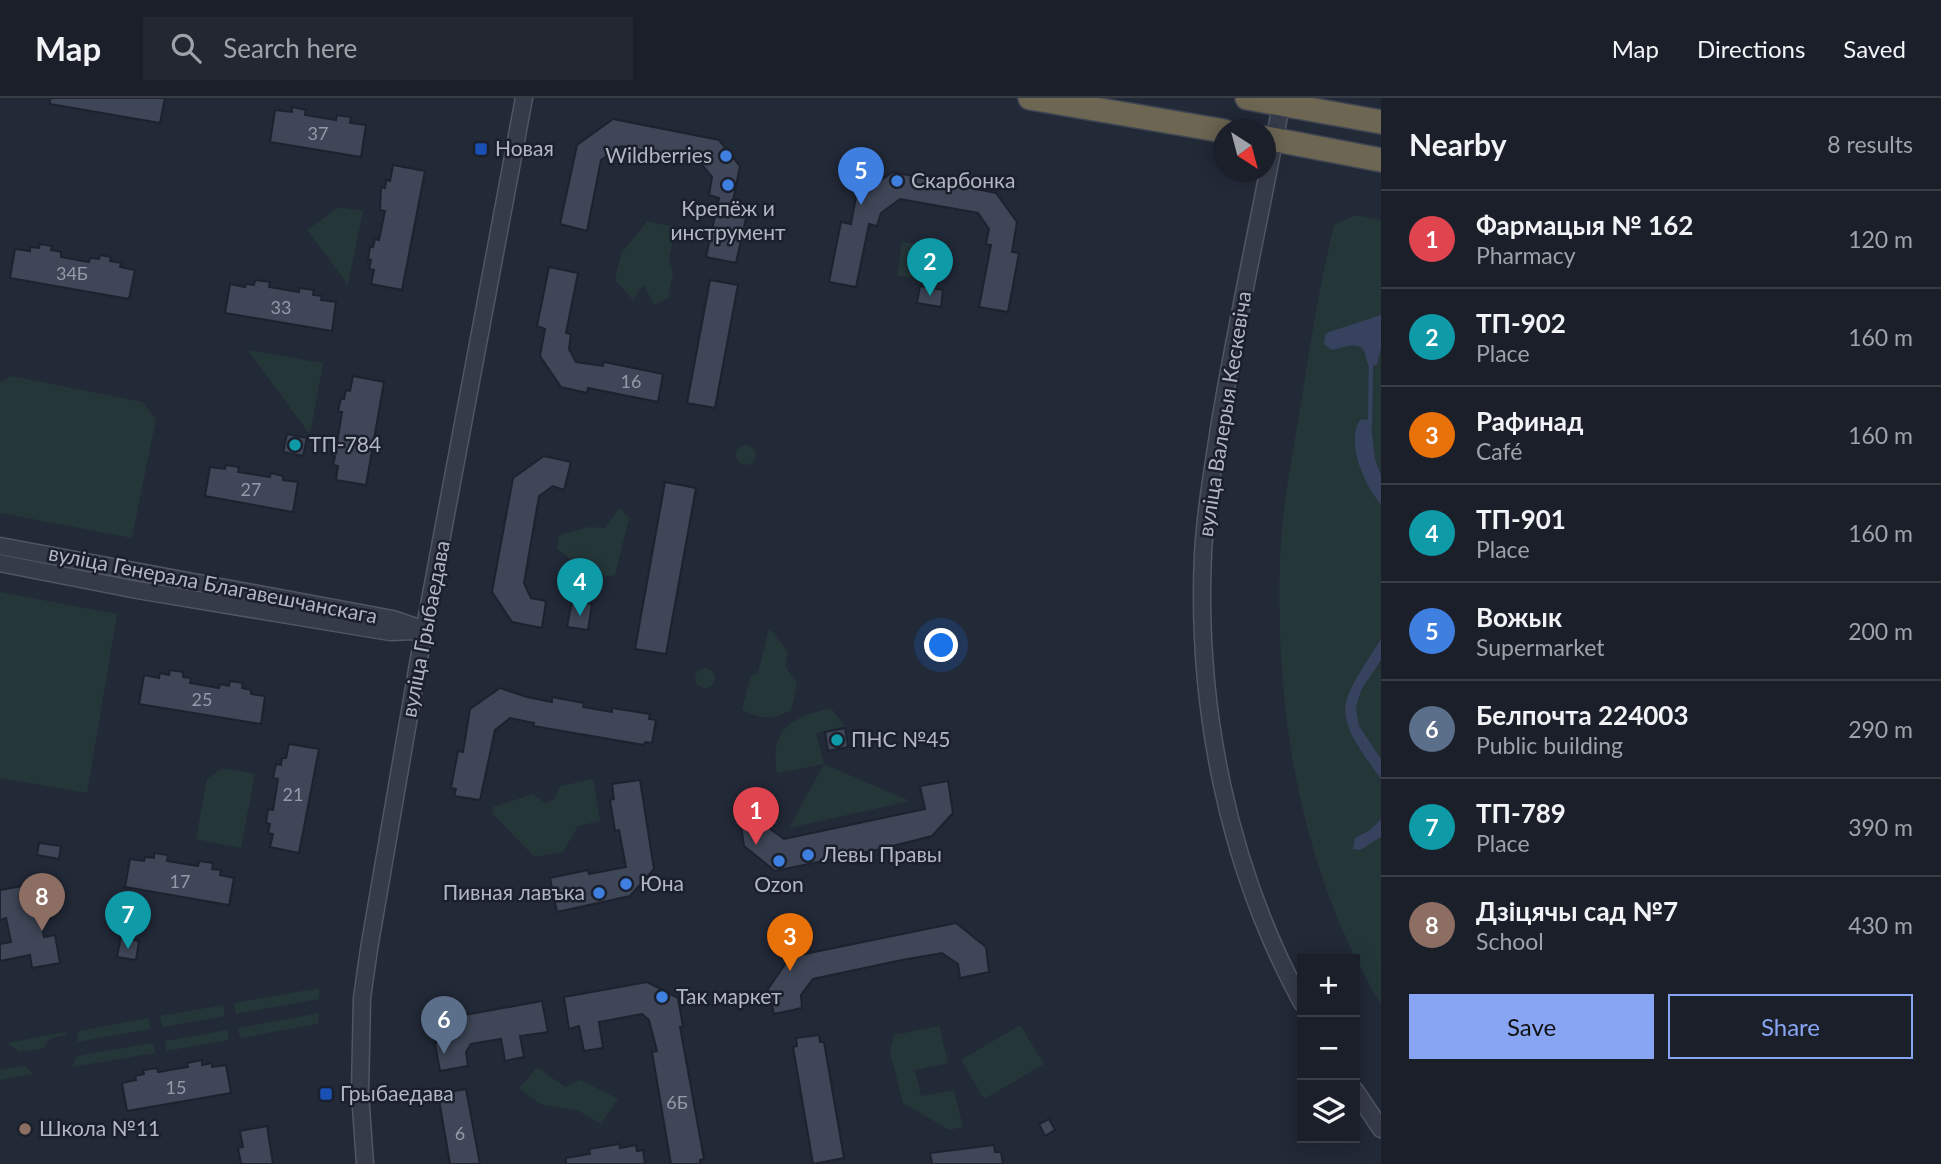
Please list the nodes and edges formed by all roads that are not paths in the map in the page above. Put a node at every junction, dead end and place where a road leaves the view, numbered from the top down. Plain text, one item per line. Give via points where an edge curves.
1 (524, 98) edge
2 (1030, 98) edge
3 (1247, 98) edge
4 (1281, 106) junction
5 (1276, 121) edge
6 (1381, 122) edge
7 (1213, 129) edge
8 (1276, 140) edge
9 (1381, 160) edge
10 (1262, 182) edge
11 (0, 546) edge
12 (0, 563) edge
13 (425, 630) junction
14 (1297, 994) edge
15 (1360, 1098) edge
16 (1381, 1129) edge
17 (365, 1164) edge

1 - 13 street, вуліца Грыбаедава
2 - 7 highway
3 - 4 highway
4 - 5 street, вуліца Валерыя Кескевіча
4 - 6 highway
8 - 9 highway
10 - 14 street, вуліца Валерыя Кескевіча via 1211,481 1202,596 1209,705 1236,843 1258,908
11 - 13 street, вуліца Генерала Благавешчанскага via 393,619
12 - 13 street via 390,632
13 - 17 street, вуліца Грыбаедава via 362,998 360,1115
15 - 16 street

